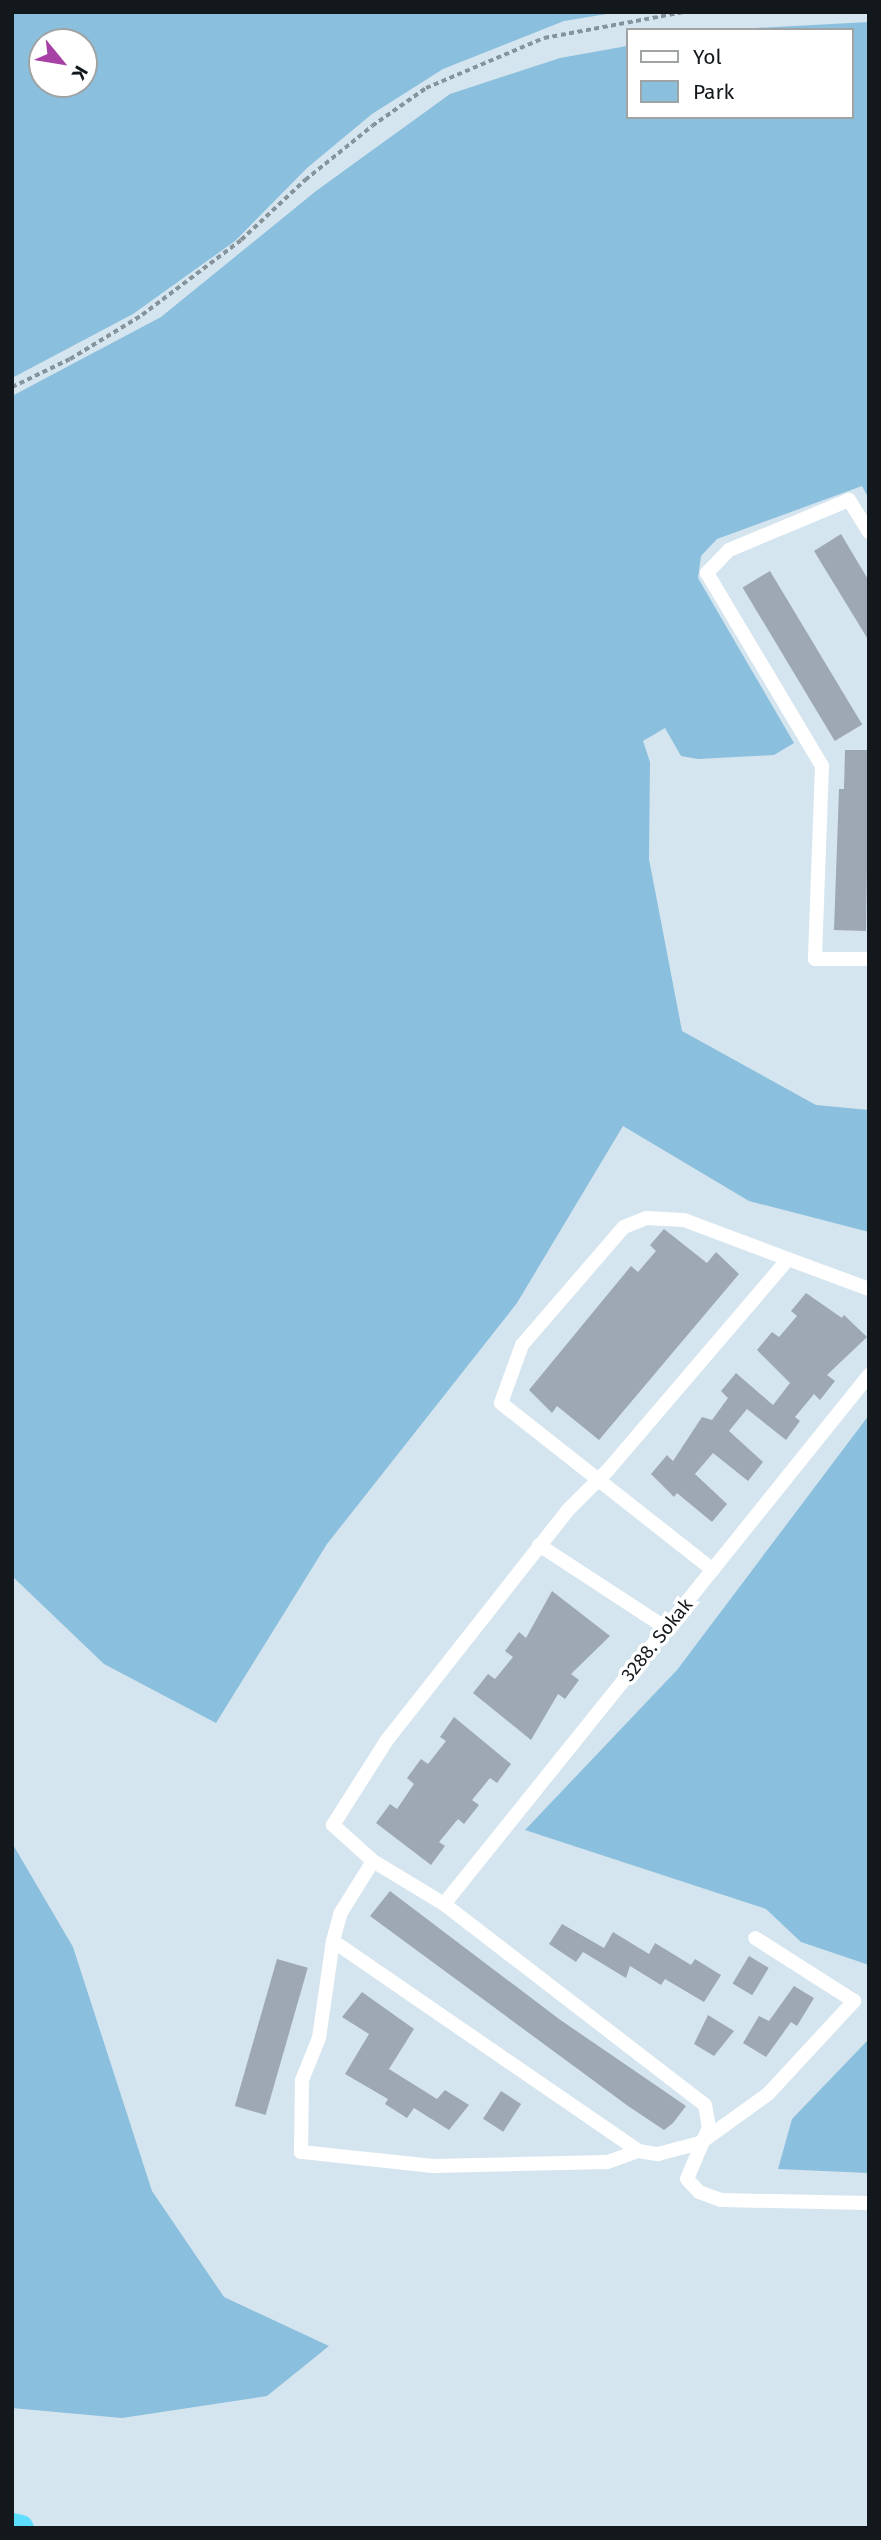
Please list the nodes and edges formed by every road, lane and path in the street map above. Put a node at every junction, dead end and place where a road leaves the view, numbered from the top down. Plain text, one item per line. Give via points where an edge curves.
1 (684, 12) edge
2 (12, 387) edge
3 (869, 531) edge
4 (869, 959) edge
5 (788, 1259) junction
6 (869, 1289) edge
7 (869, 1375) edge
8 (598, 1480) junction
9 (539, 1545) junction
10 (713, 1570) junction
11 (666, 1628) junction
12 (373, 1861) junction
13 (444, 1904) junction
14 (755, 1938) dead end
15 (333, 1941) junction
16 (700, 2143) junction
17 (638, 2151) junction
18 (869, 2203) edge
19 (12, 2526) edge
20 (21, 2528) edge

1 - 2 path via 544,38 426,88 305,180 241,240 142,315 70,359
3 - 4 street via 849,500 729,550 706,573 822,766 815,958
5 - 6 street
5 - 8 street
5 - 8 street via 684,1220 646,1218 624,1227 522,1345 501,1403
7 - 10 street, 3288. Sokak
8 - 9 street
8 - 10 street
9 - 11 street
9 - 12 street via 387,1740 333,1825
10 - 11 street, 3288. Sokak
11 - 13 street, 3288. Sokak
12 - 13 street
12 - 15 street via 340,1914
13 - 16 street via 705,2105 709,2127
14 - 16 street via 854,2001 768,2094
15 - 17 street
15 - 17 street via 319,2039 302,2080 301,2152 433,2166 607,2162
16 - 17 street via 658,2154
16 - 18 street via 687,2179 699,2192 721,2200
19 - 20 highway

